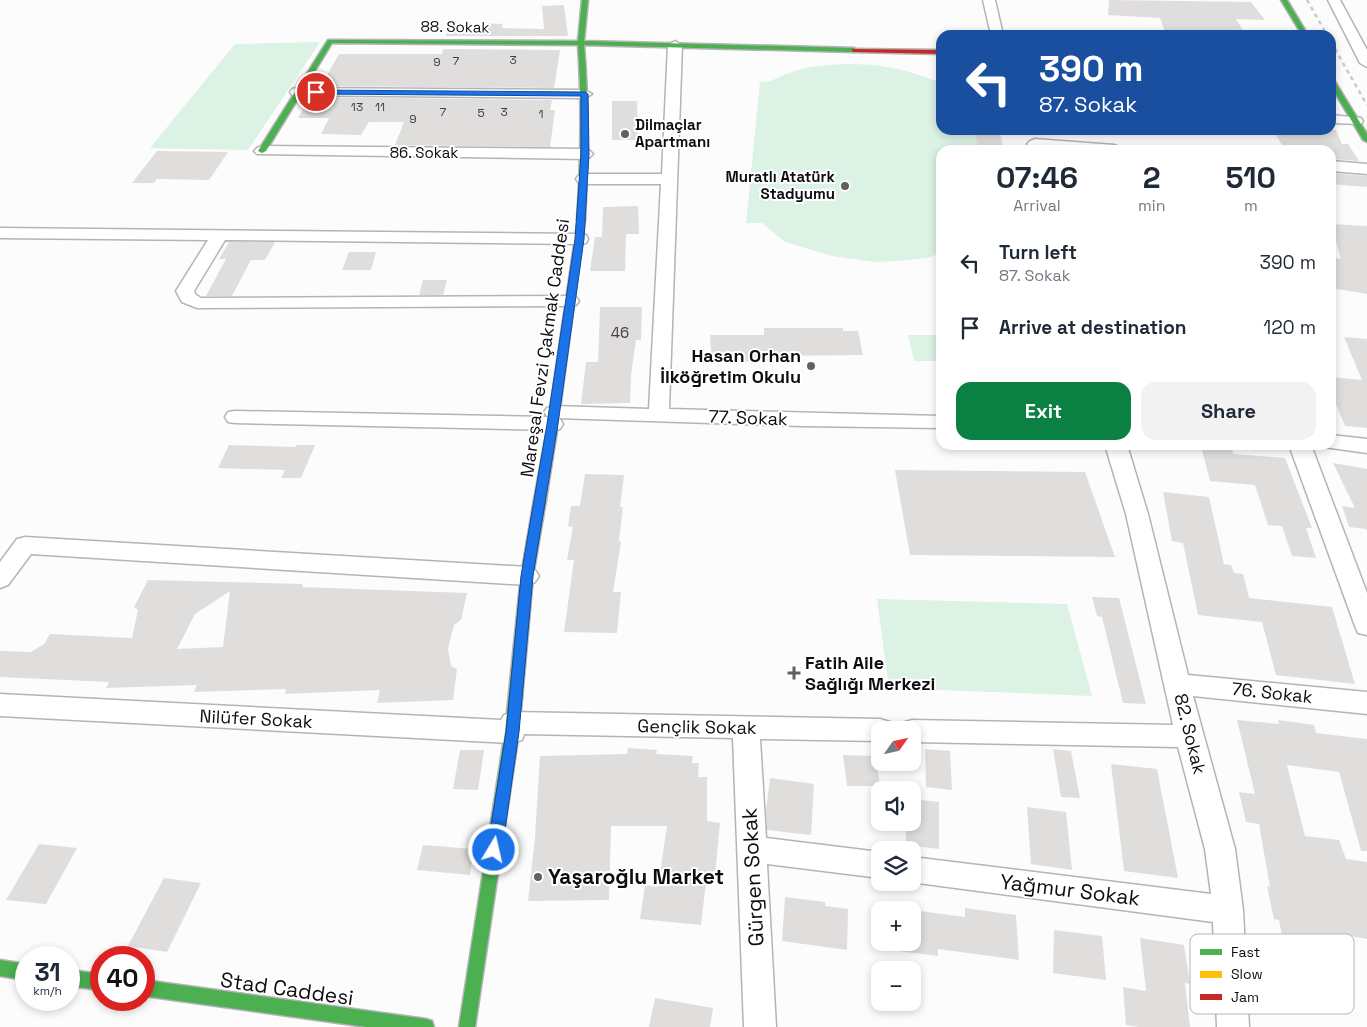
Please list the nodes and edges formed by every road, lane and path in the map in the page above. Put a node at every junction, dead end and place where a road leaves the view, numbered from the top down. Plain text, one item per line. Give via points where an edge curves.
1 (585, 0) edge
2 (989, 0) edge
3 (1284, 0) edge
4 (1334, 0) edge
5 (996, 30) edge
6 (1302, 30) edge
7 (1360, 41) edge
8 (581, 43) junction
9 (675, 45) junction
10 (936, 52) edge
11 (1367, 63) edge
12 (1336, 88) edge
13 (297, 92) junction
14 (585, 94) junction
15 (1336, 120) edge
16 (1356, 121) junction
17 (1367, 140) edge
18 (1035, 141) edge
19 (1070, 145) edge
20 (262, 151) joint
21 (585, 154) junction
22 (1336, 166) edge
23 (1367, 169) edge
24 (584, 178) junction
25 (670, 179) junction
26 (0, 233) edge
27 (219, 236) junction
28 (580, 239) junction
29 (570, 301) junction
30 (659, 415) junction
31 (235, 417) dead end
32 (553, 418) junction
33 (936, 422) edge
34 (1336, 443) edge
35 (1367, 446) edge
36 (1118, 450) edge
37 (1302, 450) edge
38 (527, 576) junction
39 (0, 580) edge
40 (1367, 626) edge
41 (1178, 684) junction
42 (1367, 703) edge
43 (0, 705) edge
44 (513, 728) junction
45 (746, 728) junction
46 (871, 730) edge
47 (921, 731) edge
48 (1189, 736) junction
49 (752, 849) junction
50 (871, 865) edge
51 (921, 871) edge
52 (1228, 910) junction
53 (1229, 934) edge
54 (0, 968) edge
55 (15, 970) edge
56 (155, 990) edge
57 (1233, 1014) edge
58 (426, 1027) edge
59 (467, 1027) edge
60 (760, 1027) edge
61 (1234, 1027) edge

1 - 8 street, Mareşal Fevzi Çakmak Caddesi
2 - 5 street
3 - 6 street
4 - 7 street
7 - 11 street
8 - 9 street, 88. Sokak
8 - 13 street, 88. Sokak via 330,41
8 - 14 street, Mareşal Fevzi Çakmak Caddesi
9 - 10 street, 88. Sokak
9 - 25 street
12 - 16 street
13 - 14 street
13 - 20 street
14 - 21 street, Mareşal Fevzi Çakmak Caddesi
15 - 16 street
16 - 17 street
18 - 19 street
20 - 21 street, 86. Sokak
21 - 24 street, Mareşal Fevzi Çakmak Caddesi
22 - 23 street
24 - 25 street
24 - 28 street, Mareşal Fevzi Çakmak Caddesi
25 - 30 street
26 - 27 street
27 - 28 street
27 - 29 street via 185,291 188,298 198,303
28 - 29 street, Mareşal Fevzi Çakmak Caddesi
29 - 32 street, Mareşal Fevzi Çakmak Caddesi
30 - 32 street, 77. Sokak
30 - 33 street, 77. Sokak
31 - 32 street, 77. Sokak
32 - 38 street, Mareşal Fevzi Çakmak Caddesi
34 - 35 street
36 - 41 street, 82. Sokak via 1137,514
37 - 40 street
38 - 39 street via 25,545
38 - 44 street, Mareşal Fevzi Çakmak Caddesi
41 - 42 street, 76. Sokak
41 - 48 street, 82. Sokak
43 - 44 street, Nilüfer Sokak
44 - 45 street, Gençlik Sokak
44 - 59 street, Mareşal Fevzi Çakmak Caddesi
45 - 46 street, Gençlik Sokak
45 - 49 street, Gürgen Sokak
47 - 48 street
48 - 52 street, 82. Sokak via 1220,849
49 - 50 street
49 - 60 street, Gürgen Sokak
51 - 52 street, Yağmur Sokak
52 - 53 street, 82. Sokak
54 - 55 street
56 - 58 street, Stad Caddesi
57 - 61 street, 82. Sokak

